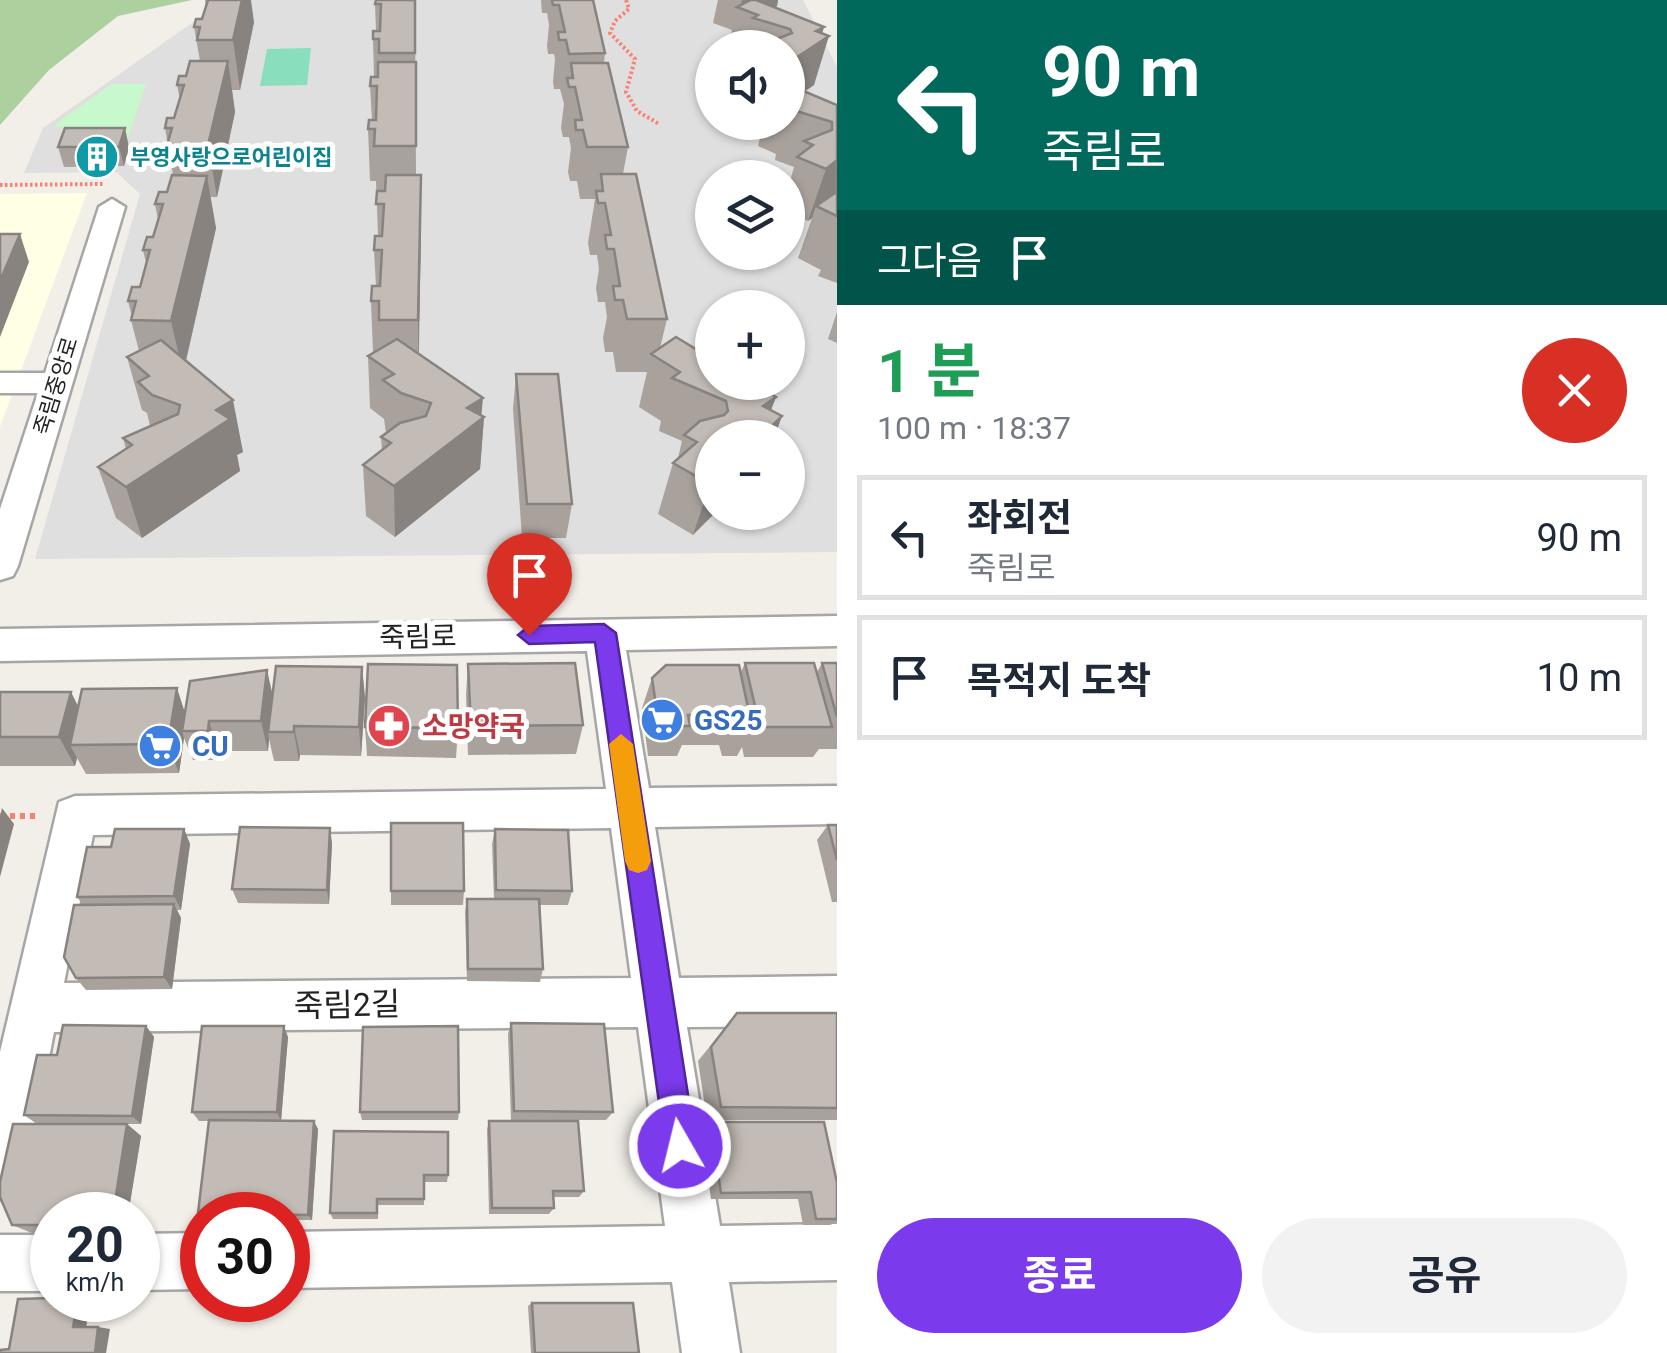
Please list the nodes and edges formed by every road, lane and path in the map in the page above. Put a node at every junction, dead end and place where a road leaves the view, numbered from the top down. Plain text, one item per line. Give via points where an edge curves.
1 (626, 0) edge
2 (658, 124) dead end
3 (0, 185) edge
4 (112, 207) joint
5 (0, 383) edge
6 (57, 383) junction
7 (0, 566) edge
8 (837, 631) edge
9 (604, 633) junction
10 (0, 645) edge
11 (837, 806) edge
12 (630, 808) junction
13 (837, 1001) edge
14 (659, 1002) junction
15 (34, 1008) junction
16 (0, 1172) edge
17 (837, 1252) edge
18 (697, 1254) junction
19 (310, 1260) edge
20 (30, 1263) edge
21 (0, 1264) edge
22 (712, 1353) edge

1 - 2 path via 629,9 610,29 635,59 626,92 636,111
3 - 4 path via 119,186 124,196
4 - 6 street, 죽림중앙로
5 - 6 street
6 - 7 street, 죽림중앙로
8 - 9 street, 죽림로
9 - 10 street, 죽림로
9 - 12 street
11 - 12 street
12 - 14 street
12 - 15 street via 75,816
13 - 14 street, 죽림2길
14 - 15 street, 죽림2길
14 - 18 street
15 - 16 street
17 - 18 street
18 - 19 street
18 - 22 street
20 - 21 street

